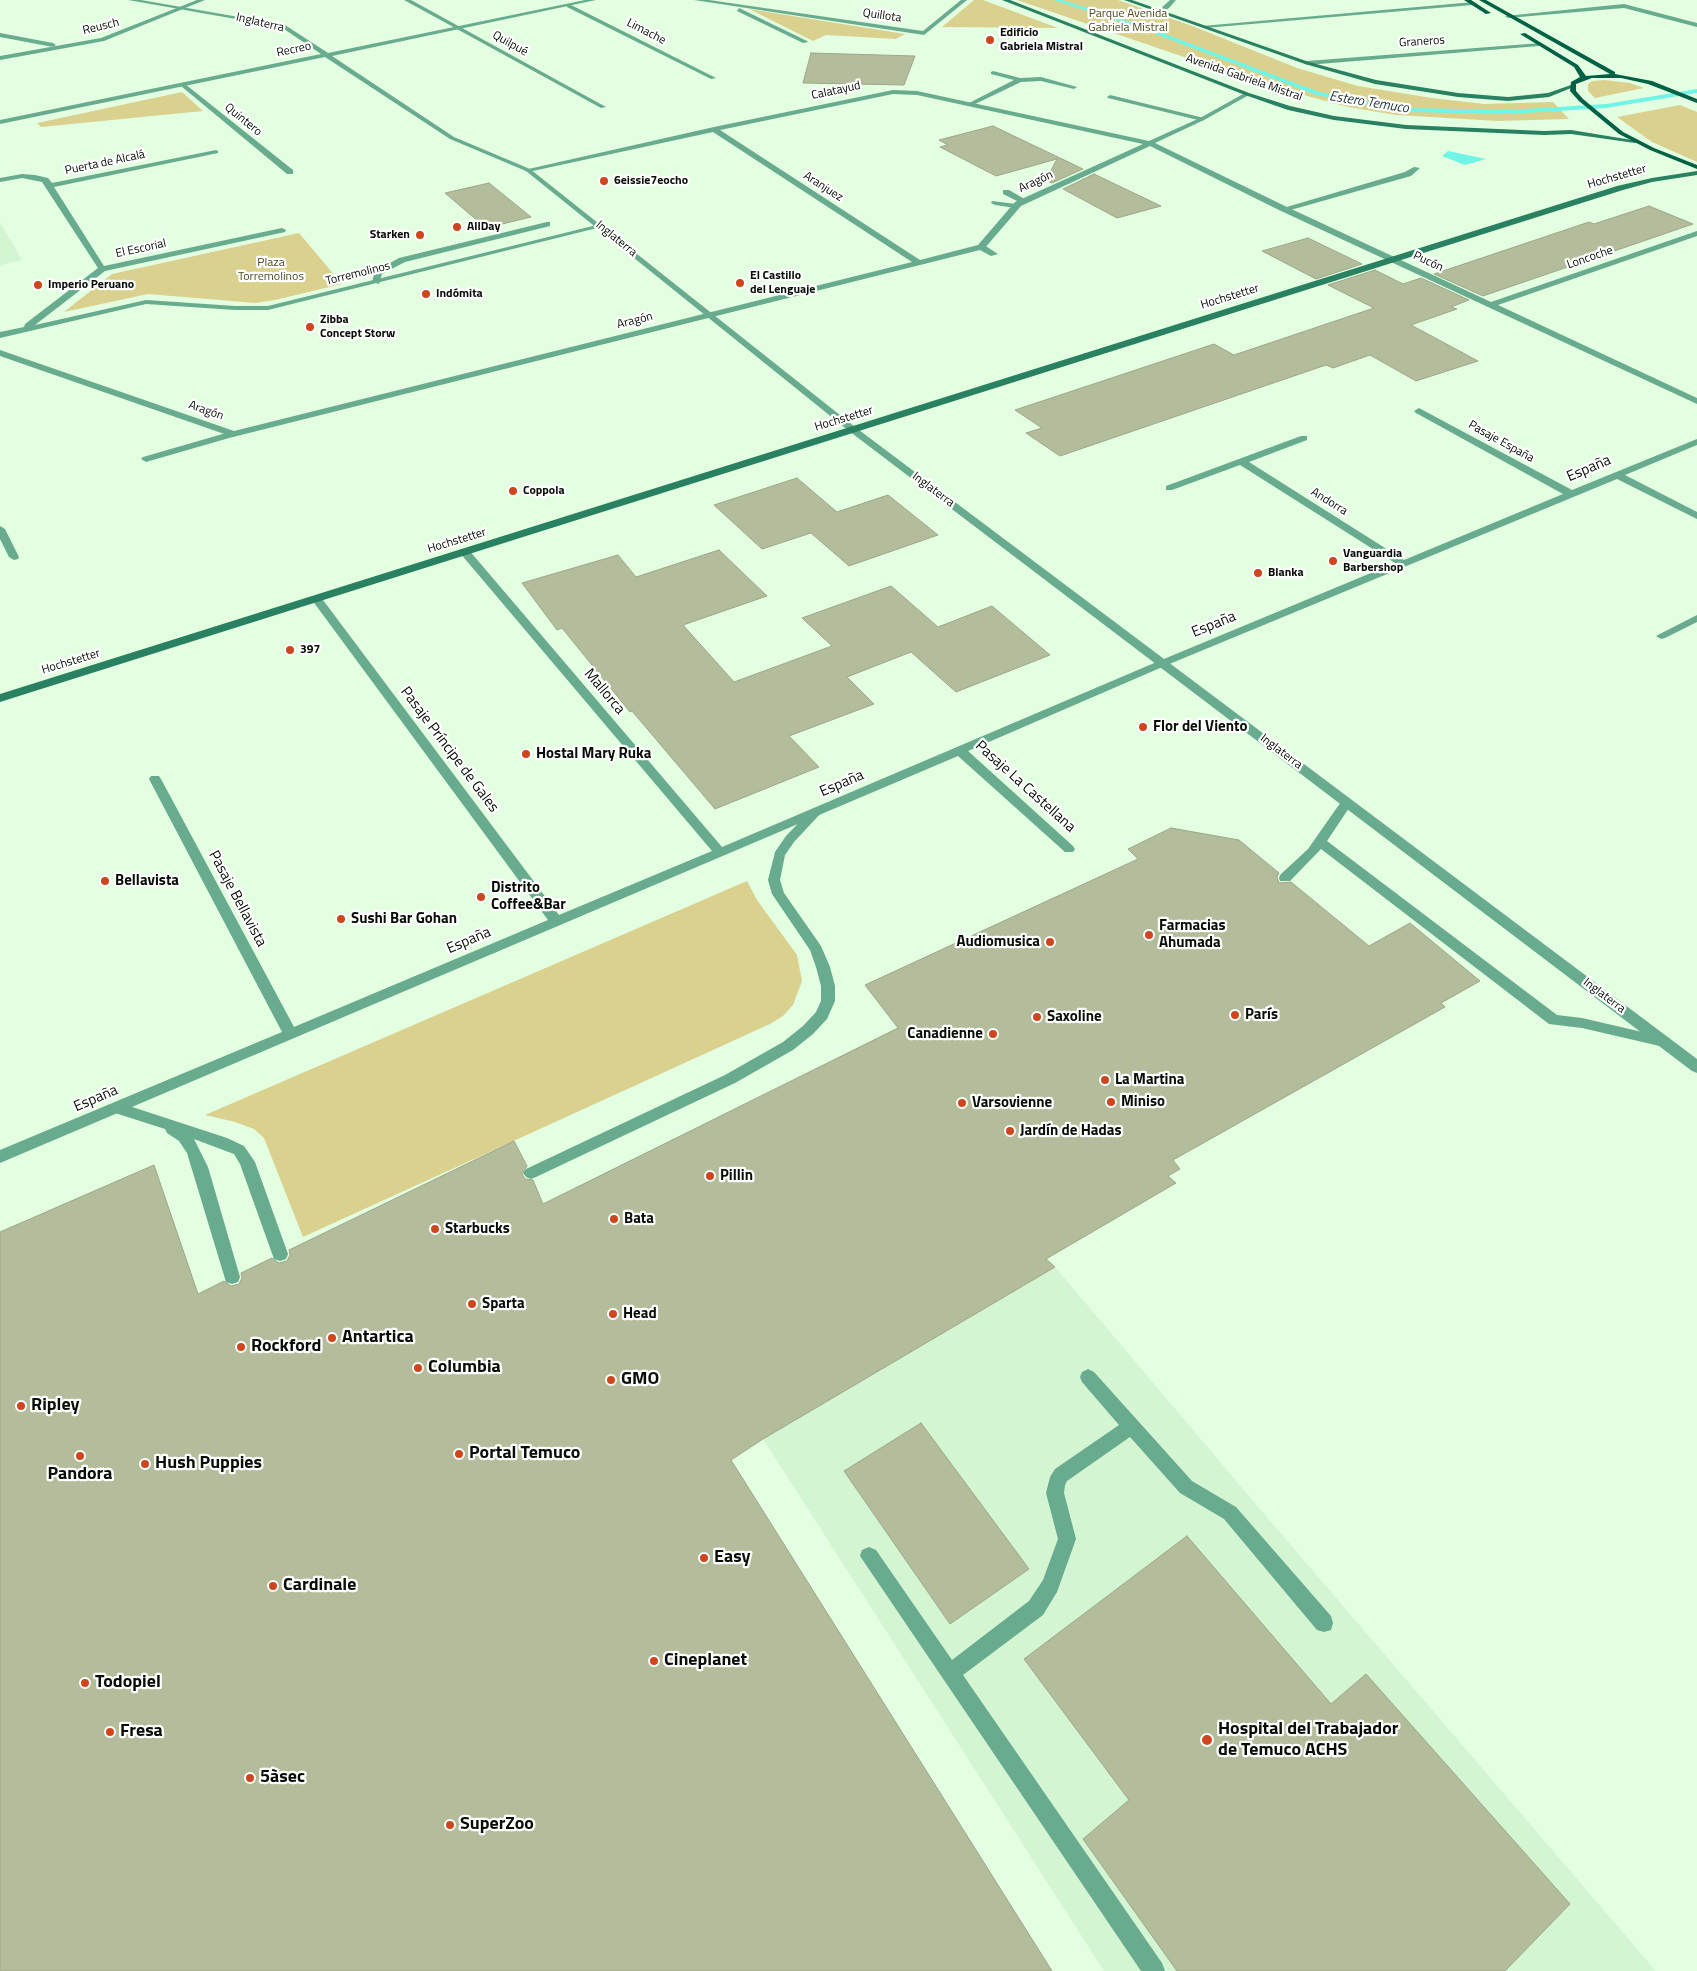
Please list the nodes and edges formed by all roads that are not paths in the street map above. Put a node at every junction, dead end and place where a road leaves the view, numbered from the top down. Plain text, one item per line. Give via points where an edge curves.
1 (131, 0) edge
2 (202, 0) edge
3 (407, 0) edge
4 (592, 0) edge
5 (697, 0) edge
6 (964, 0) edge
7 (1004, 0) edge
8 (1127, 0) edge
9 (1173, 0) edge
10 (1482, 0) edge
11 (1470, 2) edge
12 (727, 4) junction
13 (569, 6) junction
14 (183, 8) junction
15 (1161, 11) junction
16 (1508, 16) junction
17 (1498, 19) dead end
18 (1697, 25) edge
19 (1205, 26) junction
20 (459, 29) junction
21 (1519, 32) dead end
22 (0, 35) edge
23 (805, 42) dead end
24 (1539, 44) junction
25 (63, 46) junction
26 (328, 55) junction
27 (0, 58) edge
28 (1307, 63) junction
29 (994, 73) dead end
30 (1621, 76) junction
31 (713, 78) dead end
32 (1583, 78) junction
33 (1020, 80) junction
34 (184, 85) junction
35 (1572, 86) junction
36 (1074, 87) dead end
37 (1247, 94) junction
38 (1110, 96) dead end
39 (1694, 100) edge
40 (969, 104) junction
41 (603, 107) dead end
42 (1202, 119) junction
43 (0, 122) edge
44 (714, 129) junction
45 (1636, 141) junction
46 (1150, 144) junction
47 (216, 152) dead end
48 (1697, 167) edge
49 (1416, 168) dead end
50 (528, 170) junction
51 (290, 172) dead end
52 (1697, 174) edge
53 (0, 180) edge
54 (50, 186) junction
55 (1006, 192) dead end
56 (1024, 202) junction
57 (995, 203) dead end
58 (1016, 206) junction
59 (1284, 209) junction
60 (547, 224) dead end
61 (601, 226) junction
62 (282, 230) dead end
63 (1697, 233) edge
64 (488, 239) junction
65 (981, 247) junction
66 (510, 249) junction
67 (994, 254) dead end
68 (1392, 260) junction
69 (918, 263) junction
70 (102, 269) junction
71 (376, 282) junction
72 (1491, 305) junction
73 (708, 315) junction
74 (24, 330) junction
75 (0, 335) edge
76 (0, 353) edge
77 (1697, 402) edge
78 (1420, 411) dead end
79 (852, 429) junction
80 (233, 434) junction
81 (1304, 438) dead end
82 (1697, 442) edge
83 (146, 459) dead end
84 (1241, 461) junction
85 (1617, 475) junction
86 (1169, 488) dead end
87 (1571, 494) junction
88 (1697, 516) edge
89 (0, 529) edge
90 (464, 552) junction
91 (14, 557) dead end
92 (1404, 564) junction
93 (316, 598) junction
94 (1697, 618) edge
95 (1660, 636) dead end
96 (1163, 664) junction
97 (0, 698) edge
98 (960, 750) junction
99 (155, 779) dead end
100 (1347, 802) junction
101 (816, 812) junction
102 (1320, 842) junction
103 (1069, 849) dead end
104 (720, 852) junction
105 (1285, 878) dead end
106 (556, 921) junction
107 (291, 1035) junction
108 (1664, 1042) junction
109 (1697, 1067) edge
110 (117, 1108) junction
111 (163, 1122) junction
112 (0, 1157) edge
113 (531, 1173) dead end
114 (280, 1254) dead end
115 (232, 1277) dead end
116 (1088, 1377) dead end
117 (1131, 1427) junction
118 (869, 1556) dead end
119 (1324, 1623) dead end
120 (950, 1673) junction
121 (1154, 1971) edge

1 - 14 street, Inglaterra
2 - 14 street, Reusch
3 - 20 street, Quilpué
4 - 13 street, Recreo
5 - 12 street, Quillota
6 - 12 street, Quillota via 924,33
7 - 37 main road, Avenida Gabriela Mistral
8 - 15 main road
9 - 15 street
10 - 16 main road
11 - 17 main road
11 - 19 street
12 - 23 street
13 - 20 street, Recreo
13 - 31 street, Limache
14 - 25 street, Reusch via 112,36
14 - 26 street, Inglaterra via 283,26
15 - 19 main road
16 - 18 street via 1624,6
16 - 30 main road
19 - 28 main road
20 - 26 street, Recreo
20 - 41 street, Quilpué
21 - 24 main road
22 - 25 street
24 - 28 street, Graneros
24 - 32 main road via 1576,66
25 - 27 street, Reusch
26 - 34 street, Recreo
26 - 50 street, Inglaterra via 452,138
28 - 35 main road via 1375,82 1481,98 1549,95
29 - 33 street
30 - 32 main road
30 - 39 main road via 1663,87
32 - 35 main road
33 - 36 street via 1041,79
33 - 40 street
34 - 43 street, Recreo
34 - 51 street, Quintero
35 - 45 main road via 1576,96 1600,117
37 - 42 street, Aragón
37 - 45 main road, Avenida Gabriela Mistral via 1288,108 1334,118 1406,127 1571,132
38 - 42 street
40 - 44 street, Calatayud via 917,92 893,92
40 - 46 street, Calatayud
42 - 46 street, Aragón
44 - 50 street, Calatayud
44 - 69 street, Aranjuez
45 - 48 main road
46 - 56 street, Aragón
46 - 59 street, Pucón
47 - 54 street, Puerta de Alcalá
49 - 59 street via 1408,174
50 - 61 street, Inglaterra
52 - 68 main road, Hochstetter via 1620,188
53 - 54 street, Puerta de Alcalá via 35,177 46,180
54 - 70 street
55 - 56 street
56 - 58 street, Aragón
57 - 58 street
58 - 65 street, Aragón
59 - 68 street, Pucón
60 - 64 street
61 - 66 street, Torremolinos
61 - 73 street, Inglaterra
62 - 70 street, El Escorial
63 - 72 street, Loncoche
64 - 66 street
64 - 71 street via 395,262 378,273
65 - 67 street
65 - 69 street, Aragón
66 - 71 street, Torremolinos
68 - 72 street, Pucón
68 - 79 main road, Hochstetter
69 - 73 street, Aragón
70 - 74 street, El Escorial
71 - 74 street, Torremolinos via 268,308 146,302
72 - 77 street, Pucón
73 - 79 street, Inglaterra
73 - 80 street, Aragón
74 - 75 street, Torremolinos
76 - 80 street, Aragón
78 - 87 street, Pasaje España
79 - 90 main road, Hochstetter
79 - 96 street, Inglaterra
80 - 83 street
81 - 84 street
82 - 85 street, España
84 - 86 street
84 - 92 street, Andorra
85 - 87 street, España
85 - 88 street
87 - 92 street, España
89 - 91 street
90 - 93 main road, Hochstetter
90 - 104 street, Mallorca
92 - 96 street, España
93 - 97 main road, Hochstetter
93 - 106 street, Pasaje Príncipe de Gales
94 - 95 street
96 - 98 street, España
96 - 100 street, Inglaterra
98 - 101 street, España
98 - 103 street, Pasaje La Castellana
99 - 107 street, Pasaje Bellavista
100 - 102 street
100 - 108 street, Inglaterra
101 - 104 street, España
101 - 113 street via 779,855 774,880 778,894 816,949 823,966 828,1001 822,1014 788,1046 730,1079
102 - 105 street
102 - 108 street via 1554,1020 1582,1023
104 - 106 street, España
106 - 107 street, España
107 - 110 street, España
108 - 109 street, Inglaterra
110 - 111 street
110 - 112 street, España
111 - 114 street via 239,1150 247,1162
111 - 115 street via 184,1137 193,1150
116 - 117 street
117 - 119 street via 1186,1487 1230,1513
117 - 120 street via 1061,1474 1056,1482 1055,1493 1067,1539 1050,1585 1036,1608
118 - 120 street
120 - 121 street

